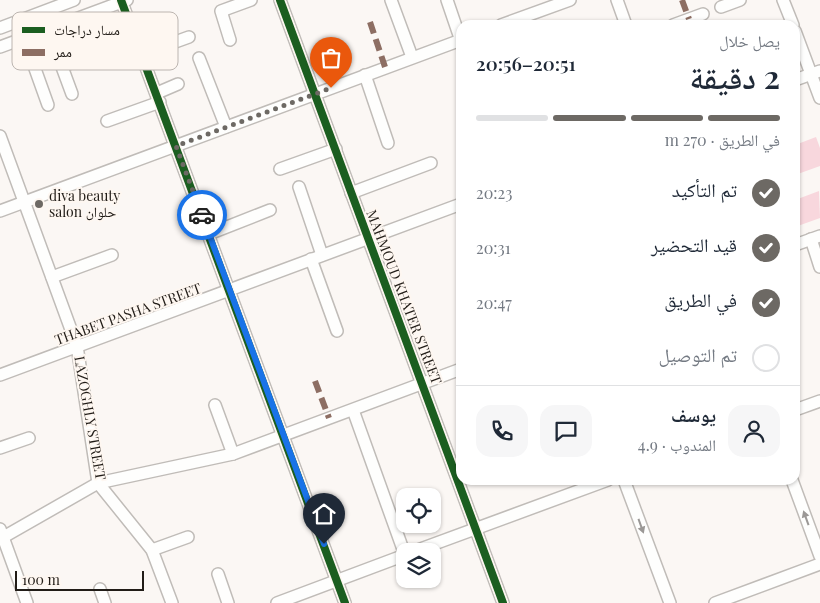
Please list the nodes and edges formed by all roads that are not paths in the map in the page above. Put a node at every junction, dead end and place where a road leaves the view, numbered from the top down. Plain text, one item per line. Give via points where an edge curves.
1 (74, 0) edge
2 (251, 0) edge
3 (280, 0) edge
4 (391, 0) edge
5 (447, 0) edge
6 (570, 0) edge
7 (617, 0) edge
8 (740, 0) edge
9 (783, 0) edge
10 (124, 1) edge
11 (109, 3) edge
12 (721, 7) dead end
13 (42, 12) edge
14 (88, 12) edge
15 (703, 14) dead end
16 (516, 20) edge
17 (624, 20) edge
18 (687, 20) edge
19 (791, 20) edge
20 (12, 23) edge
21 (456, 26) edge
22 (0, 28) edge
23 (189, 37) dead end
24 (230, 40) dead end
25 (178, 41) edge
26 (800, 41) edge
27 (12, 42) edge
28 (456, 42) edge
29 (0, 47) edge
30 (199, 58) dead end
31 (412, 58) junction
32 (35, 70) edge
33 (63, 70) edge
34 (148, 70) edge
35 (816, 72) edge
36 (364, 75) junction
37 (800, 78) edge
38 (178, 84) dead end
39 (72, 94) dead end
40 (315, 94) junction
41 (158, 97) junction
42 (820, 98) edge
43 (48, 105) dead end
44 (107, 121) dead end
45 (226, 127) junction
46 (0, 136) edge
47 (388, 143) dead end
48 (176, 146) junction
49 (336, 149) junction
50 (4, 158) edge
51 (431, 163) dead end
52 (280, 169) dead end
53 (299, 187) dead end
54 (351, 193) junction
55 (24, 202) junction
56 (456, 206) edge
57 (270, 210) dead end
58 (0, 211) edge
59 (209, 234) junction
60 (368, 238) junction
61 (815, 238) edge
62 (800, 243) edge
63 (112, 255) dead end
64 (316, 257) junction
65 (820, 267) edge
66 (52, 276) junction
67 (229, 290) junction
68 (337, 331) dead end
69 (77, 346) junction
70 (456, 372) edge
71 (0, 375) edge
72 (423, 384) junction
73 (820, 401) edge
74 (215, 405) dead end
75 (800, 408) edge
76 (353, 410) junction
77 (283, 435) junction
78 (29, 438) dead end
79 (0, 448) edge
80 (233, 454) junction
81 (456, 474) edge
82 (98, 483) junction
83 (460, 485) edge
84 (595, 485) edge
85 (626, 485) edge
86 (794, 485) edge
87 (476, 529) junction
88 (1, 536) edge
89 (188, 537) dead end
90 (401, 543) edge
91 (437, 543) edge
92 (152, 550) junction
93 (820, 556) edge
94 (396, 558) edge
95 (820, 564) edge
96 (218, 574) dead end
97 (337, 581) junction
98 (100, 589) dead end
99 (27, 603) edge
100 (105, 603) edge
101 (172, 603) edge
102 (228, 603) edge
103 (276, 603) edge
104 (345, 603) edge
105 (503, 603) edge
106 (670, 603) edge
107 (715, 603) edge

1 - 13 street
2 - 24 street via 221,11
3 - 40 street, MAHMOUD KHATER STREET
4 - 31 street
5 - 21 street
6 - 16 street
7 - 17 street
8 - 12 street
9 - 19 street
10 - 11 street
11 - 14 street
15 - 18 street
20 - 22 street
23 - 25 street
26 - 35 street
27 - 29 street
28 - 31 street
30 - 45 street
31 - 36 street
32 - 43 street
33 - 39 street
34 - 41 street
35 - 37 street
35 - 42 street
36 - 40 street
36 - 47 street
38 - 41 street
40 - 45 street
40 - 49 street, MAHMOUD KHATER STREET
41 - 44 street
41 - 48 street
45 - 48 street
46 - 50 street, LAZOGHLY STREET
48 - 55 street
48 - 59 street
49 - 52 street
49 - 54 street, MAHMOUD KHATER STREET
50 - 55 street, LAZOGHLY STREET
51 - 54 street
53 - 64 street
54 - 60 street, MAHMOUD KHATER STREET
55 - 58 street
55 - 66 street, LAZOGHLY STREET
56 - 60 street, THABET PASHA STREET
57 - 59 street
59 - 67 street
60 - 64 street, THABET PASHA STREET
60 - 72 street, MAHMOUD KHATER STREET
61 - 62 street
61 - 65 street
63 - 66 street
64 - 67 street, THABET PASHA STREET
64 - 68 street
66 - 69 street, LAZOGHLY STREET
67 - 69 street, THABET PASHA STREET
67 - 77 street
69 - 71 street, THABET PASHA STREET
69 - 82 street, LAZOGHLY STREET
70 - 72 street
72 - 76 street
72 - 81 street, MAHMOUD KHATER STREET
73 - 75 street
74 - 80 street
76 - 77 street
76 - 90 street
77 - 80 street
77 - 97 street
78 - 79 street
80 - 82 street
82 - 88 street
82 - 92 street, LAZOGHLY STREET
83 - 87 street, MAHMOUD KHATER STREET
84 - 87 street
85 -> 106 street
93 -> 86 street
87 - 91 street
87 - 105 street, MAHMOUD KHATER STREET
88 - 99 street
89 - 92 street
92 - 101 street, LAZOGHLY STREET
94 - 97 street
95 - 107 street
96 - 102 street
97 - 103 street
97 - 104 street
98 - 100 street

